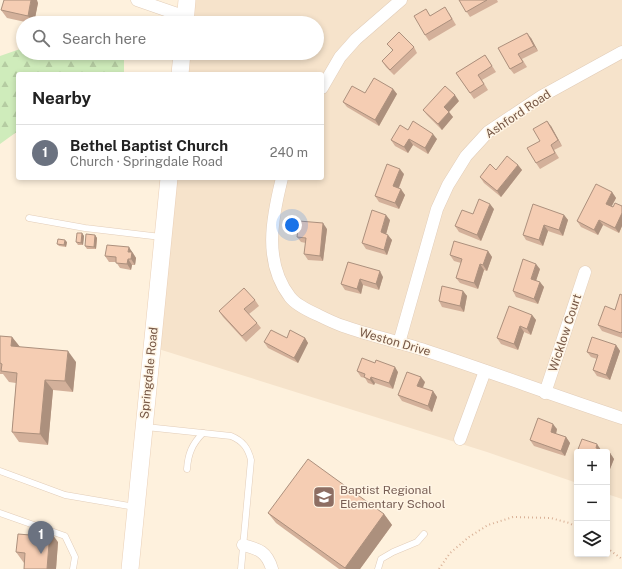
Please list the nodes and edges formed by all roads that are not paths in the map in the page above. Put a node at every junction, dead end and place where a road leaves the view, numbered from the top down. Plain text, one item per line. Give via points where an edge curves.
1 (137, 0) edge
2 (188, 0) edge
3 (401, 0) edge
4 (175, 16) edge
5 (186, 16) edge
6 (622, 52) edge
7 (181, 60) edge
8 (180, 72) edge
9 (324, 85) edge
10 (169, 180) edge
11 (282, 180) edge
12 (29, 218) dead end
13 (163, 237) junction
14 (585, 272) dead end
15 (399, 343) junction
16 (485, 371) junction
17 (545, 393) junction
18 (622, 418) edge
19 (144, 427) junction
20 (203, 433) junction
21 (460, 439) dead end
22 (187, 469) dead end
23 (0, 471) edge
24 (136, 507) junction
25 (0, 513) edge
26 (424, 534) dead end
27 (243, 545) junction
28 (73, 569) edge
29 (130, 569) edge
30 (241, 569) edge
31 (272, 569) edge
32 (378, 569) edge

1 - 4 street
2 - 5 main road
3 - 9 street via 356,39 340,57
6 - 15 street, Ashford Road via 542,96 488,132 466,156 437,209
7 - 8 main road
10 - 13 main road, Springdale Road
11 - 15 street, Weston Drive via 272,226 272,250 276,269 291,299 307,310 342,326
12 - 13 lane via 85,228
13 - 19 main road, Springdale Road
14 - 17 street, Wicklow Court
15 - 16 street, Weston Drive
16 - 17 street, Weston Drive
16 - 21 street
17 - 18 street, Weston Drive
19 - 20 lane
19 - 24 main road, Springdale Road
20 - 22 lane via 194,441 189,451
20 - 27 lane via 231,436 245,445 249,452 251,460
23 - 24 lane via 65,495
24 - 29 main road, Springdale Road
25 - 28 lane via 65,536 75,557
26 - 32 lane via 417,542 381,559
27 - 30 lane
27 - 31 street via 262,552

